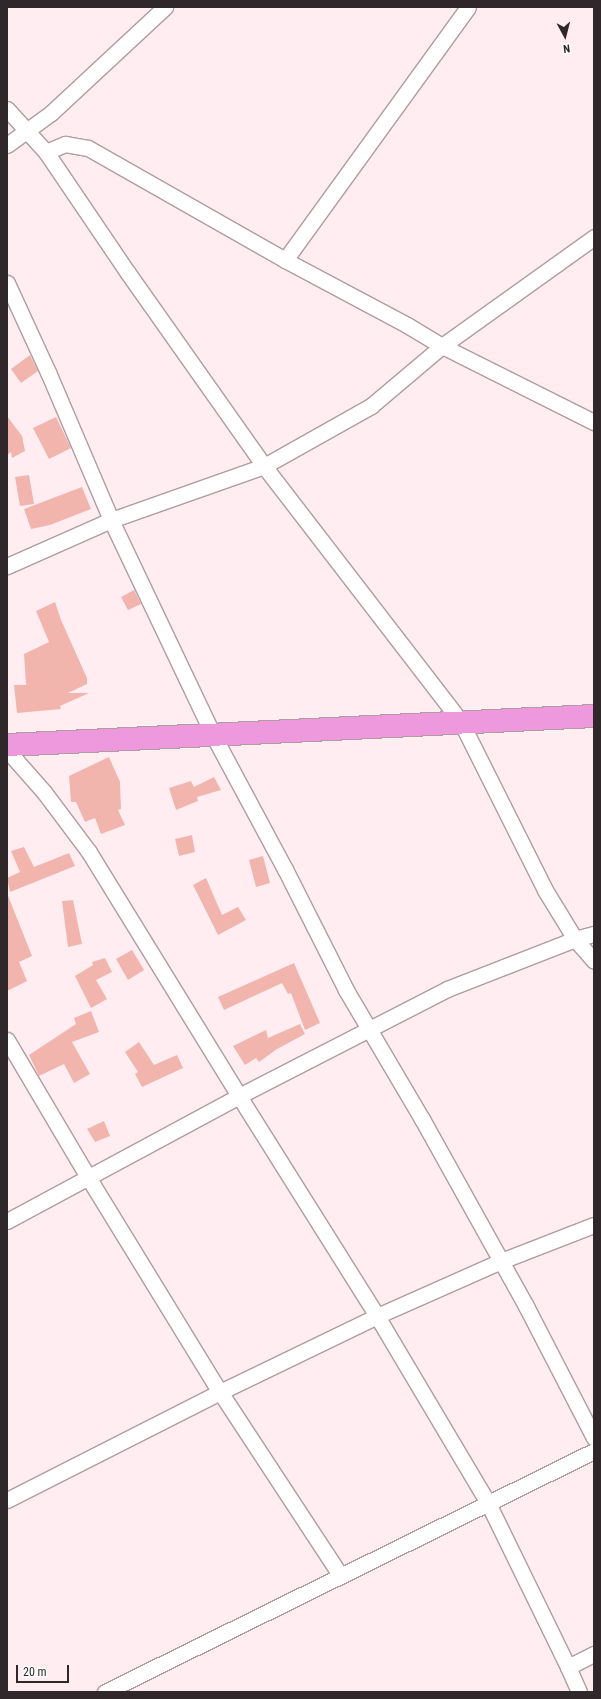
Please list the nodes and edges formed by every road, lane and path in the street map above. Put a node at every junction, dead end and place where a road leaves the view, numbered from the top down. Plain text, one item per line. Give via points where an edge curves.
1 (164, 7) edge
2 (468, 7) edge
3 (7, 109) edge
4 (27, 132) junction
5 (7, 145) edge
6 (46, 152) junction
7 (594, 237) edge
8 (285, 260) junction
9 (7, 283) edge
10 (442, 346) junction
11 (594, 422) edge
12 (264, 466) junction
13 (111, 520) junction
14 (7, 566) edge
15 (594, 716) edge
16 (461, 722) junction
17 (213, 735) junction
18 (7, 745) edge
19 (7, 750) edge
20 (594, 934) edge
21 (575, 939) junction
22 (594, 961) edge
23 (369, 1029) junction
24 (7, 1040) edge
25 (239, 1096) junction
26 (88, 1177) junction
27 (7, 1221) edge
28 (594, 1225) edge
29 (501, 1261) junction
30 (377, 1316) junction
31 (220, 1392) junction
32 (594, 1438) edge
33 (594, 1451) edge
34 (7, 1500) edge
35 (488, 1503) junction
36 (340, 1575) junction
37 (594, 1654) edge
38 (568, 1666) junction
39 (105, 1692) edge
40 (579, 1692) edge

1 - 4 street
2 - 8 street
3 - 4 street
4 - 5 street
4 - 6 street
6 - 8 street via 65,144 88,148
6 - 12 street
7 - 10 street
8 - 10 street
9 - 13 street
10 - 11 street
10 - 12 street via 371,406
12 - 13 street
12 - 16 street
13 - 14 street
13 - 17 street
15 - 16 highway
16 - 17 highway
16 - 21 street via 545,890
17 - 18 highway
17 - 23 street via 346,990
19 - 25 street via 44,792 89,852
20 - 21 street
21 - 22 street
21 - 23 street via 447,989
23 - 25 street
23 - 29 street
24 - 26 street
25 - 26 street
25 - 30 street
26 - 27 street
26 - 31 street
28 - 29 street
29 - 30 street
29 - 32 street
30 - 31 street
30 - 35 street
31 - 34 street
31 - 36 street
33 - 35 street
35 - 36 street
35 - 38 street
36 - 39 street
37 - 38 street
38 - 40 street

